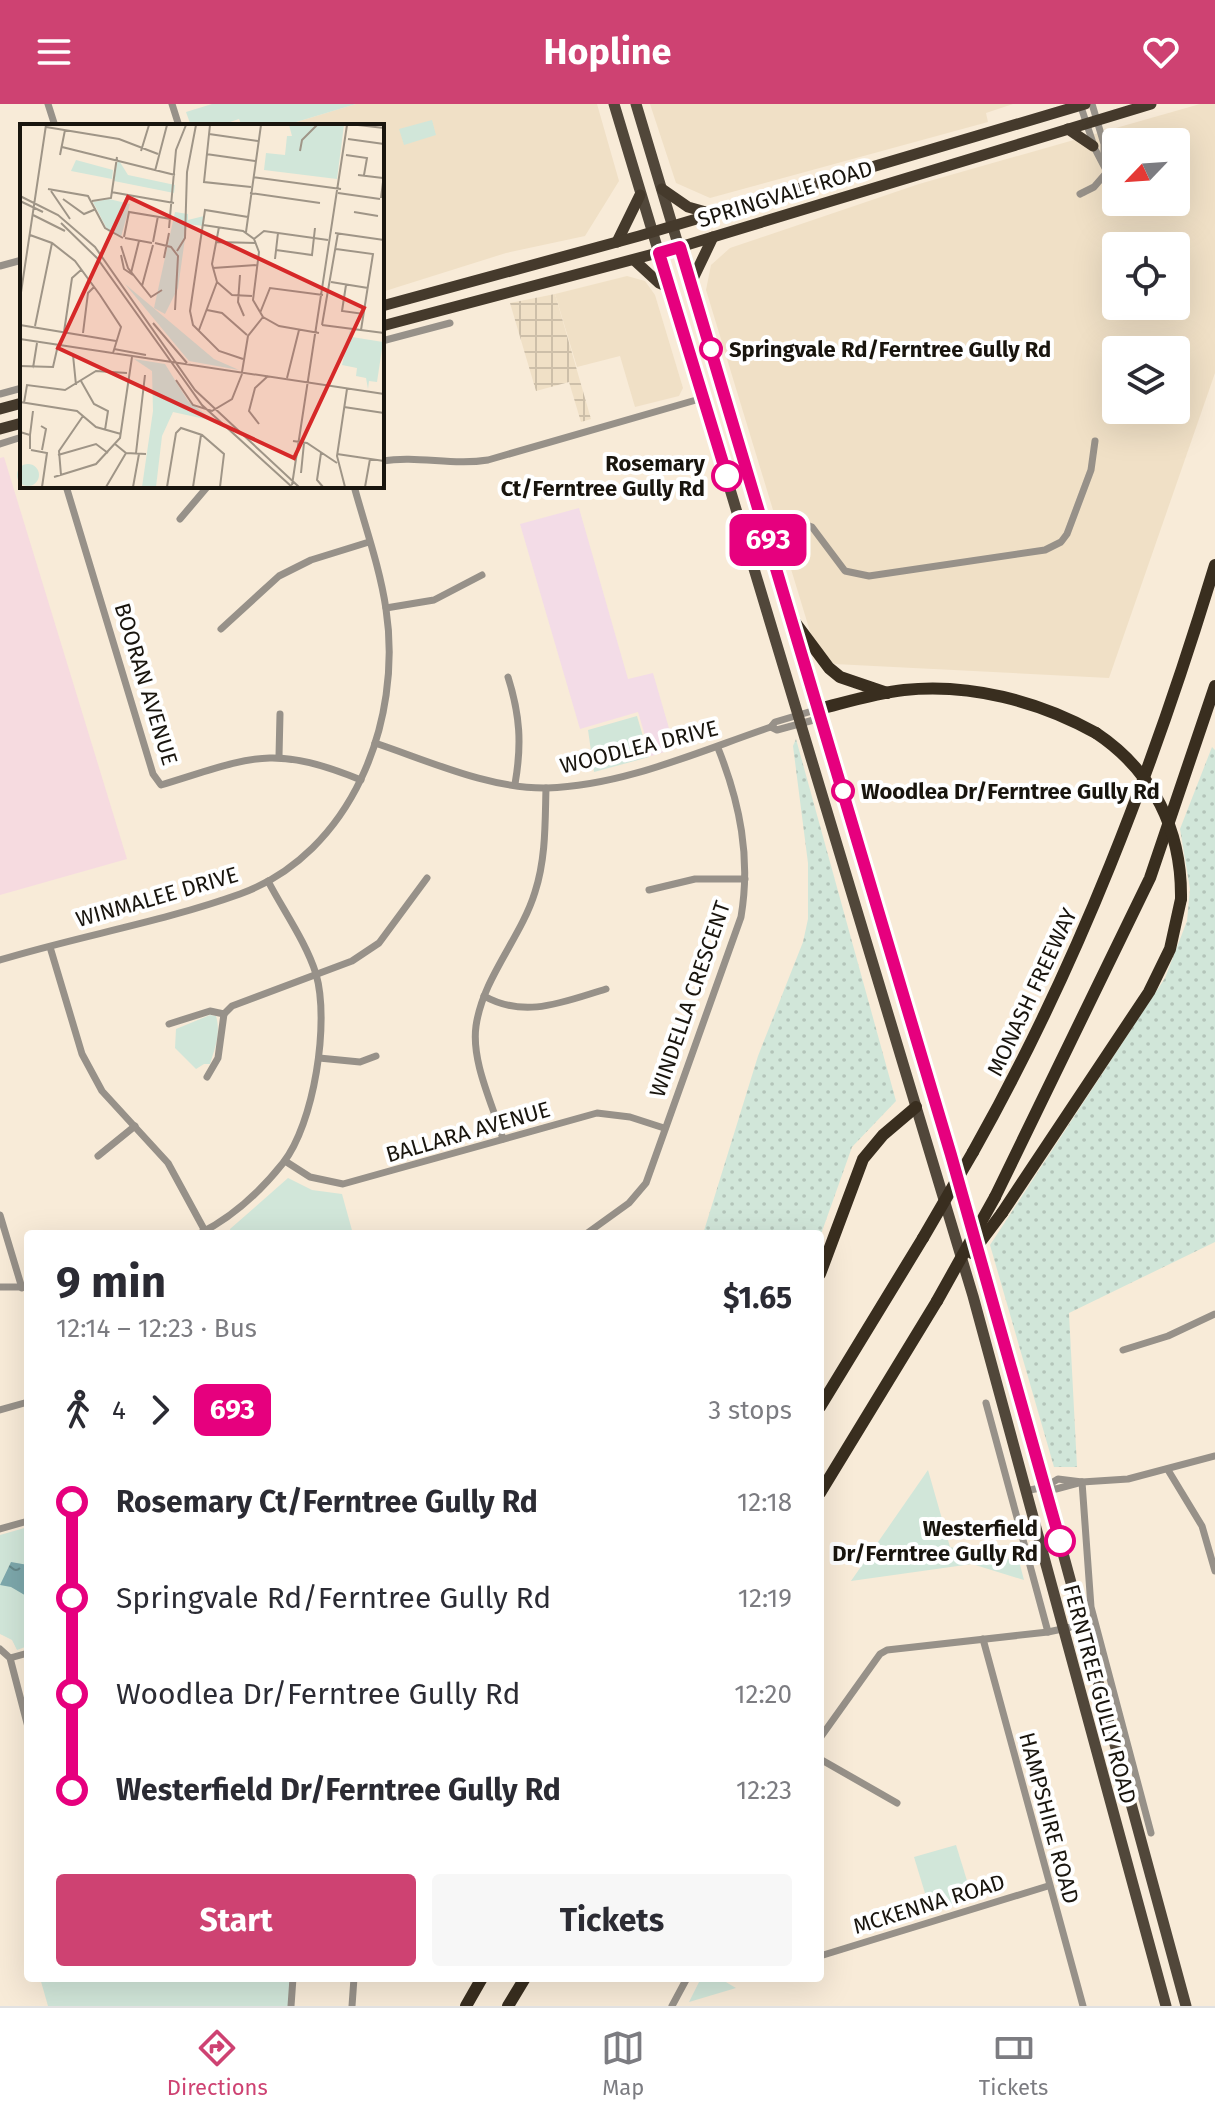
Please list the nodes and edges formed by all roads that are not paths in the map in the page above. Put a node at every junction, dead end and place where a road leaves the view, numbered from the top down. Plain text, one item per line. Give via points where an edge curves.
1 (48, 104) edge
2 (172, 104) edge
3 (614, 104) edge
4 (636, 104) edge
5 (1055, 104) edge
6 (1084, 104) edge
7 (1151, 104) edge
8 (1028, 121) junction
9 (1091, 122) junction
10 (54, 124) edge
11 (178, 124) edge
12 (1068, 129) junction
13 (1093, 146) junction
14 (1102, 154) edge
15 (908, 157) junction
16 (1102, 157) edge
17 (914, 175) junction
18 (1102, 180) edge
19 (662, 189) junction
20 (1080, 194) dead end
21 (640, 195) junction
22 (713, 214) junction
23 (673, 226) junction
24 (652, 232) junction
25 (713, 237) junction
26 (617, 242) junction
27 (680, 247) junction
28 (659, 253) junction
29 (634, 260) junction
30 (20, 261) edge
31 (0, 266) edge
32 (691, 283) junction
33 (670, 288) junction
34 (384, 305) edge
35 (450, 323) dead end
36 (384, 325) edge
37 (384, 340) edge
38 (713, 355) junction
39 (692, 361) junction
40 (20, 389) edge
41 (0, 394) edge
42 (703, 398) junction
43 (20, 404) edge
44 (0, 409) edge
45 (20, 424) edge
46 (0, 429) edge
47 (20, 438) edge
48 (1095, 441) dead end
49 (0, 444) edge
50 (384, 461) edge
51 (67, 488) edge
52 (206, 488) edge
53 (355, 488) edge
54 (180, 519) dead end
55 (764, 525) junction
56 (744, 532) junction
57 (369, 542) junction
58 (1215, 565) edge
59 (482, 575) dead end
60 (386, 608) junction
61 (791, 617) junction
62 (221, 629) dead end
63 (508, 677) dead end
64 (1215, 686) edge
65 (887, 693) junction
66 (820, 713) junction
67 (280, 714) dead end
68 (799, 719) junction
69 (375, 743) junction
70 (718, 748) junction
71 (279, 756) junction
72 (361, 780) junction
73 (515, 784) junction
74 (546, 788) junction
75 (427, 878) dead end
76 (745, 879) junction
77 (268, 881) junction
78 (649, 890) dead end
79 (50, 947) junction
80 (0, 960) edge
81 (315, 973) junction
82 (606, 989) dead end
83 (484, 996) junction
84 (224, 1014) junction
85 (169, 1024) dead end
86 (376, 1056) dead end
87 (319, 1058) junction
88 (207, 1077) dead end
89 (916, 1107) junction
90 (135, 1126) junction
91 (664, 1128) junction
92 (503, 1139) junction
93 (98, 1156) dead end
94 (285, 1161) junction
95 (0, 1215) edge
96 (201, 1230) edge
97 (205, 1230) edge
98 (592, 1230) edge
99 (824, 1263) edge
100 (24, 1284) edge
101 (0, 1287) edge
102 (24, 1287) edge
103 (937, 1301) junction
104 (1215, 1314) edge
105 (1123, 1350) dead end
106 (824, 1400) edge
107 (24, 1403) edge
108 (986, 1403) dead end
109 (0, 1410) edge
110 (1215, 1456) edge
111 (1168, 1470) junction
112 (1082, 1482) junction
113 (824, 1486) edge
114 (1045, 1487) junction
115 (1025, 1491) junction
116 (24, 1522) edge
117 (1035, 1526) junction
118 (0, 1529) edge
119 (1025, 1546) junction
120 (1215, 1571) edge
121 (1081, 1625) junction
122 (1061, 1630) junction
123 (1048, 1632) junction
124 (983, 1639) junction
125 (0, 1649) edge
126 (24, 1654) edge
127 (10, 1658) junction
128 (24, 1712) edge
129 (824, 1732) edge
130 (824, 1761) edge
131 (897, 1803) dead end
132 (1151, 1833) dead end
133 (1048, 1886) junction
134 (824, 1955) edge
135 (293, 1982) edge
136 (354, 1982) edge
137 (480, 1982) edge
138 (523, 1982) edge
139 (685, 1982) edge
140 (291, 2006) edge
141 (352, 2006) edge
142 (466, 2006) edge
143 (508, 2006) edge
144 (672, 2006) edge
145 (1083, 2006) edge
146 (1166, 2006) edge
147 (1186, 2006) edge

1 - 10 street
2 - 11 street
3 - 21 main road, FERNTREE GULLY ROAD
4 - 19 main road, FERNTREE GULLY ROAD
5 - 8 highway
6 - 8 highway, SPRINGVALE ROAD
6 - 9 street
7 - 9 highway, SPRINGVALE ROAD
8 - 15 highway, SPRINGVALE ROAD
9 - 12 highway, SPRINGVALE ROAD
9 - 13 street
9 - 14 street
12 - 13 highway
12 - 17 highway, SPRINGVALE ROAD
13 - 16 street
15 - 17 highway
15 - 22 highway, SPRINGVALE ROAD
17 - 25 highway, SPRINGVALE ROAD
18 - 20 street
19 - 22 highway via 688,207
19 - 23 main road, FERNTREE GULLY ROAD
21 - 24 main road, FERNTREE GULLY ROAD
21 - 26 highway
22 - 23 highway, SPRINGVALE ROAD
23 - 24 highway, SPRINGVALE ROAD
23 - 27 main road, FERNTREE GULLY ROAD
24 - 26 highway, SPRINGVALE ROAD
24 - 28 main road, FERNTREE GULLY ROAD
25 - 27 highway, SPRINGVALE ROAD
25 - 32 highway
26 - 34 highway, SPRINGVALE ROAD
27 - 28 highway, SPRINGVALE ROAD
27 - 32 main road, FERNTREE GULLY ROAD
28 - 29 highway, SPRINGVALE ROAD
28 - 33 main road, FERNTREE GULLY ROAD
29 - 33 highway
29 - 36 highway, SPRINGVALE ROAD
30 - 31 street
32 - 38 main road, FERNTREE GULLY ROAD
33 - 39 main road, FERNTREE GULLY ROAD
35 - 37 street
38 - 39 main road
38 - 55 main road, FERNTREE GULLY ROAD
39 - 42 main road, FERNTREE GULLY ROAD
40 - 41 street
42 - 50 street via 488,460
42 - 56 main road, FERNTREE GULLY ROAD
43 - 44 highway
45 - 46 highway
47 - 49 street
48 - 55 street via 1091,470 1067,534 1045,550 869,576 845,571 812,527 790,519
51 - 71 street, BOORAN AVENUE via 153,774 161,785 231,763
52 - 54 street
53 - 57 street, WINMALEE DRIVE
55 - 56 street
55 - 61 main road, FERNTREE GULLY ROAD
56 - 68 main road, FERNTREE GULLY ROAD
57 - 60 street, WINMALEE DRIVE
57 - 62 street via 279,576
58 - 106 highway, MONASH FREEWAY, bridge via 1159,742 1068,970 973,1152
59 - 60 street via 434,600
60 - 69 street, WINMALEE DRIVE via 385,708
61 - 65 highway via 840,677
61 - 66 main road, FERNTREE GULLY ROAD
63 - 73 street via 522,742
64 - 103 highway, bridge via 1150,878 995,1197
65 - 66 highway
65 - 103 highway, bridge via 984,694 1051,711 1096,733 1138,769 1164,809 1177,845 1181,899 1175,934 1157,978 1002,1213
66 - 68 street, WOODLEA DRIVE
66 - 114 main road, FERNTREE GULLY ROAD
67 - 71 street
68 - 70 street, WOODLEA DRIVE via 775,722
68 - 89 main road, FERNTREE GULLY ROAD
69 - 72 street, WINMALEE DRIVE
69 - 73 street, WOODLEA DRIVE
70 - 74 street, WOODLEA DRIVE via 595,782
70 - 76 street, WINDELLA CRESCENT via 739,807
71 - 72 street, BOORAN AVENUE via 320,763
72 - 77 street, WINMALEE DRIVE via 326,835
73 - 74 street, WOODLEA DRIVE
74 - 83 street via 543,860 535,893
75 - 81 street via 379,943 352,961
76 - 78 street via 695,879
76 - 91 street, WINDELLA CRESCENT via 738,928
77 - 79 street, WINMALEE DRIVE via 240,894
77 - 81 street
79 - 80 street, WINMALEE DRIVE
79 - 90 street via 82,1054 102,1091
81 - 84 street via 232,1006
81 - 87 street via 322,1018
82 - 83 street via 543,1008 517,1010
83 - 92 street via 476,1028 477,1055
84 - 85 street via 210,1011
84 - 88 street via 218,1058
86 - 87 street via 360,1062
87 - 94 street via 311,1098
89 - 99 highway via 863,1159
89 - 115 main road, FERNTREE GULLY ROAD
90 - 93 street
90 - 96 street via 168,1163
91 - 92 street, BALLARA AVENUE via 597,1113
91 - 98 street, WINDELLA CRESCENT via 646,1183 629,1203
92 - 94 street, BALLARA AVENUE via 343,1184 310,1177
94 - 97 street via 244,1204
95 - 100 street
101 - 102 street
103 - 113 highway
104 - 105 street
107 - 109 street
108 - 119 street
110 - 111 street
111 - 112 street
111 - 120 street via 1202,1526
112 - 114 street via 1058,1479
112 - 132 street, FERNTREE GULLY ROAD via 1091,1607
114 - 115 street
114 - 121 main road, FERNTREE GULLY ROAD
115 - 117 main road, FERNTREE GULLY ROAD
116 - 118 street
117 - 119 street
117 - 122 main road, FERNTREE GULLY ROAD
119 - 123 street
121 - 122 street
121 - 147 main road, FERNTREE GULLY ROAD
122 - 123 street
122 - 146 main road, FERNTREE GULLY ROAD
123 - 124 street
124 - 129 street via 897,1647 880,1654
124 - 133 street, HAMPSHIRE ROAD
125 - 127 street
126 - 127 street
127 - 128 street
130 - 131 street
133 - 134 street, MCKENNA ROAD
133 - 145 street, HAMPSHIRE ROAD
135 - 140 street
136 - 141 street
137 - 142 highway
138 - 143 highway
139 - 144 street

